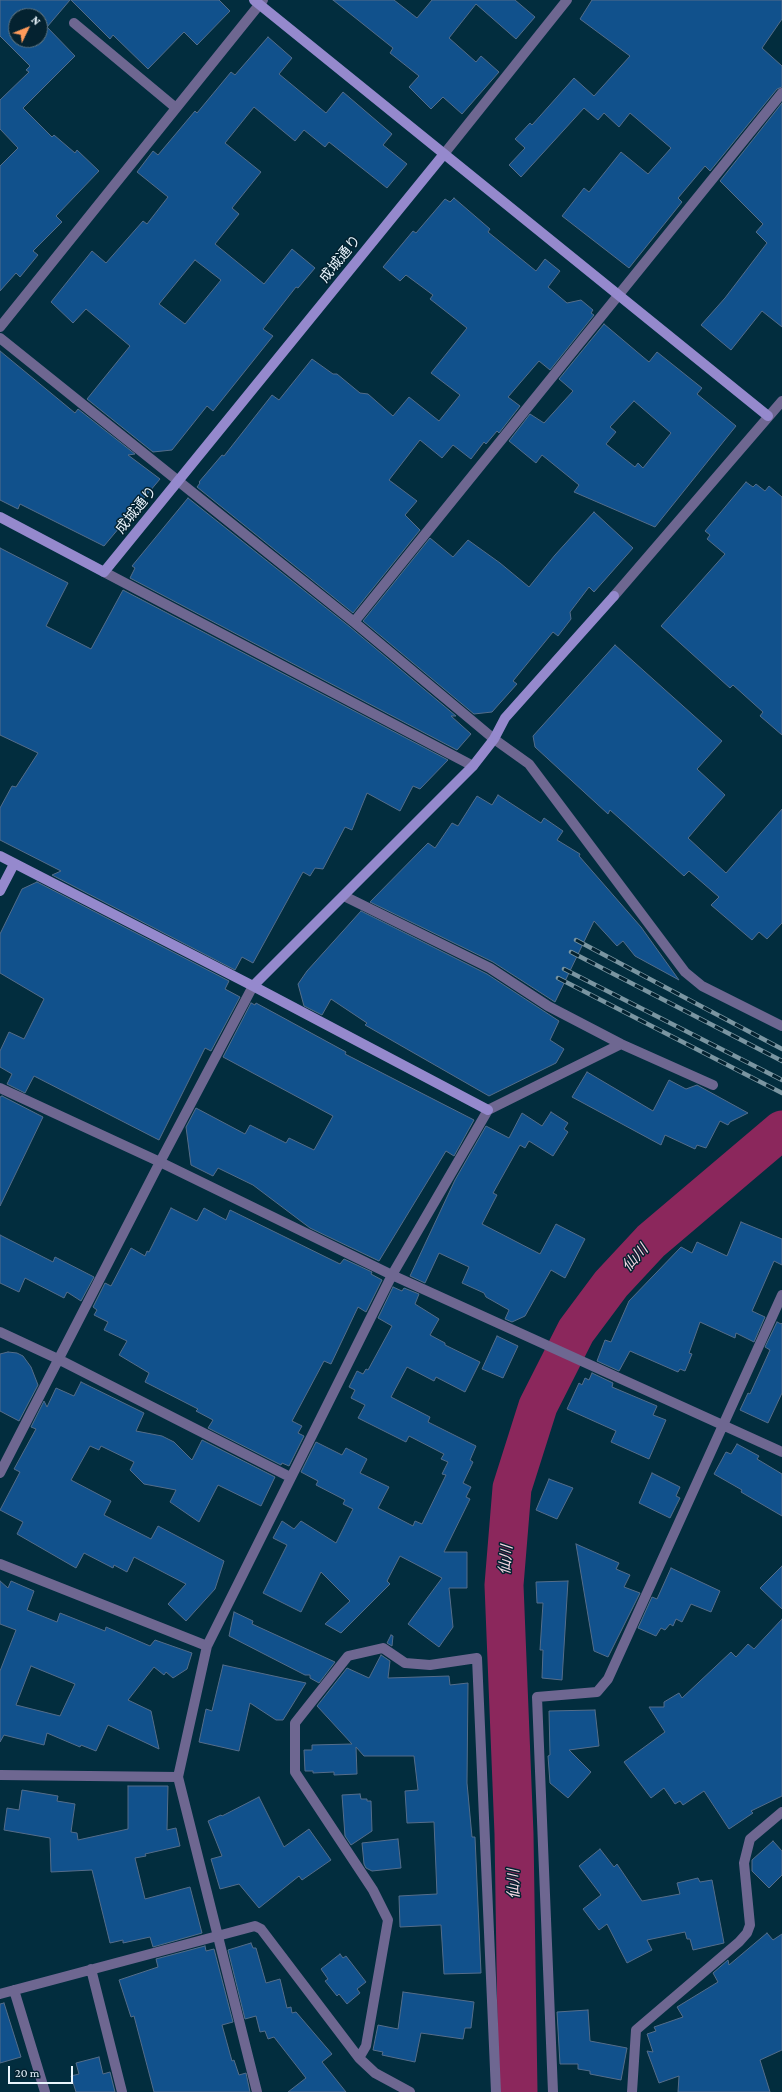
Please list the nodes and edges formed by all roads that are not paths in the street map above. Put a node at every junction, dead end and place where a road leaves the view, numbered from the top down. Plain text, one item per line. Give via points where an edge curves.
1 (567, 0) edge
2 (259, 1) edge
3 (74, 23) dead end
4 (782, 93) edge
5 (176, 108) junction
6 (444, 154) junction
7 (620, 294) junction
8 (0, 327) edge
9 (0, 338) edge
10 (782, 401) edge
11 (768, 416) junction
12 (178, 480) junction
13 (0, 517) edge
14 (104, 572) junction
15 (354, 622) junction
16 (494, 739) junction
17 (473, 766) junction
18 (0, 856) edge
19 (14, 864) junction
20 (0, 891) edge
21 (344, 896) junction
22 (253, 986) junction
23 (782, 1026) edge
24 (621, 1044) junction
25 (713, 1085) dead end
26 (0, 1088) edge
27 (488, 1110) junction
28 (160, 1162) junction
29 (392, 1275) junction
30 (782, 1295) edge
31 (0, 1332) edge
32 (58, 1359) junction
33 (723, 1426) junction
34 (782, 1452) edge
35 (0, 1473) edge
36 (290, 1477) junction
37 (0, 1564) edge
38 (207, 1646) junction
39 (0, 1775) edge
40 (178, 1777) junction
41 (782, 1812) edge
42 (218, 1935) junction
43 (91, 1969) junction
44 (14, 1990) junction
45 (0, 1994) edge
46 (358, 2058) junction
47 (45, 2092) edge
48 (122, 2092) edge
49 (257, 2092) edge
50 (410, 2092) edge
51 (496, 2092) edge
52 (553, 2092) edge
53 (632, 2092) edge

1 - 6 street
2 - 5 street
2 - 6 street
3 - 5 street
4 - 7 street
5 - 8 street
6 - 7 street
6 - 12 street, 成城通り
7 - 11 street
7 - 15 street
9 - 12 street
10 - 11 street
11 - 16 street via 614,596 505,718
12 - 14 street, 成城通り
12 - 15 street
13 - 14 street
14 - 17 street
15 - 16 street
16 - 17 street
16 - 23 street via 530,764 684,972 702,986
17 - 21 street
18 - 19 street
19 - 20 street
19 - 22 street
21 - 22 street
21 - 24 street via 490,968 548,1006
22 - 27 street
22 - 28 street
24 - 25 street
24 - 27 street
26 - 28 street
27 - 29 street
28 - 29 street
28 - 32 street
29 - 33 street
29 - 36 street
30 - 33 street
31 - 32 street
32 - 35 street
32 - 36 street
33 - 34 street
33 - 52 street via 608,1679 597,1692 537,1697
36 - 38 street
37 - 38 street
38 - 40 street
39 - 40 street
40 - 42 street
41 - 53 street via 750,1839 744,1863 750,1925 746,1933 739,1942 636,2030
42 - 43 street
42 - 46 street via 255,1926 261,1929
42 - 49 street
43 - 44 street
43 - 48 street
44 - 45 street
44 - 47 street
46 - 50 street via 374,2073
46 - 51 street via 366,2046 388,1920 372,1890 295,1772 295,1723 348,1656 383,1648 405,1663 430,1665 477,1658

